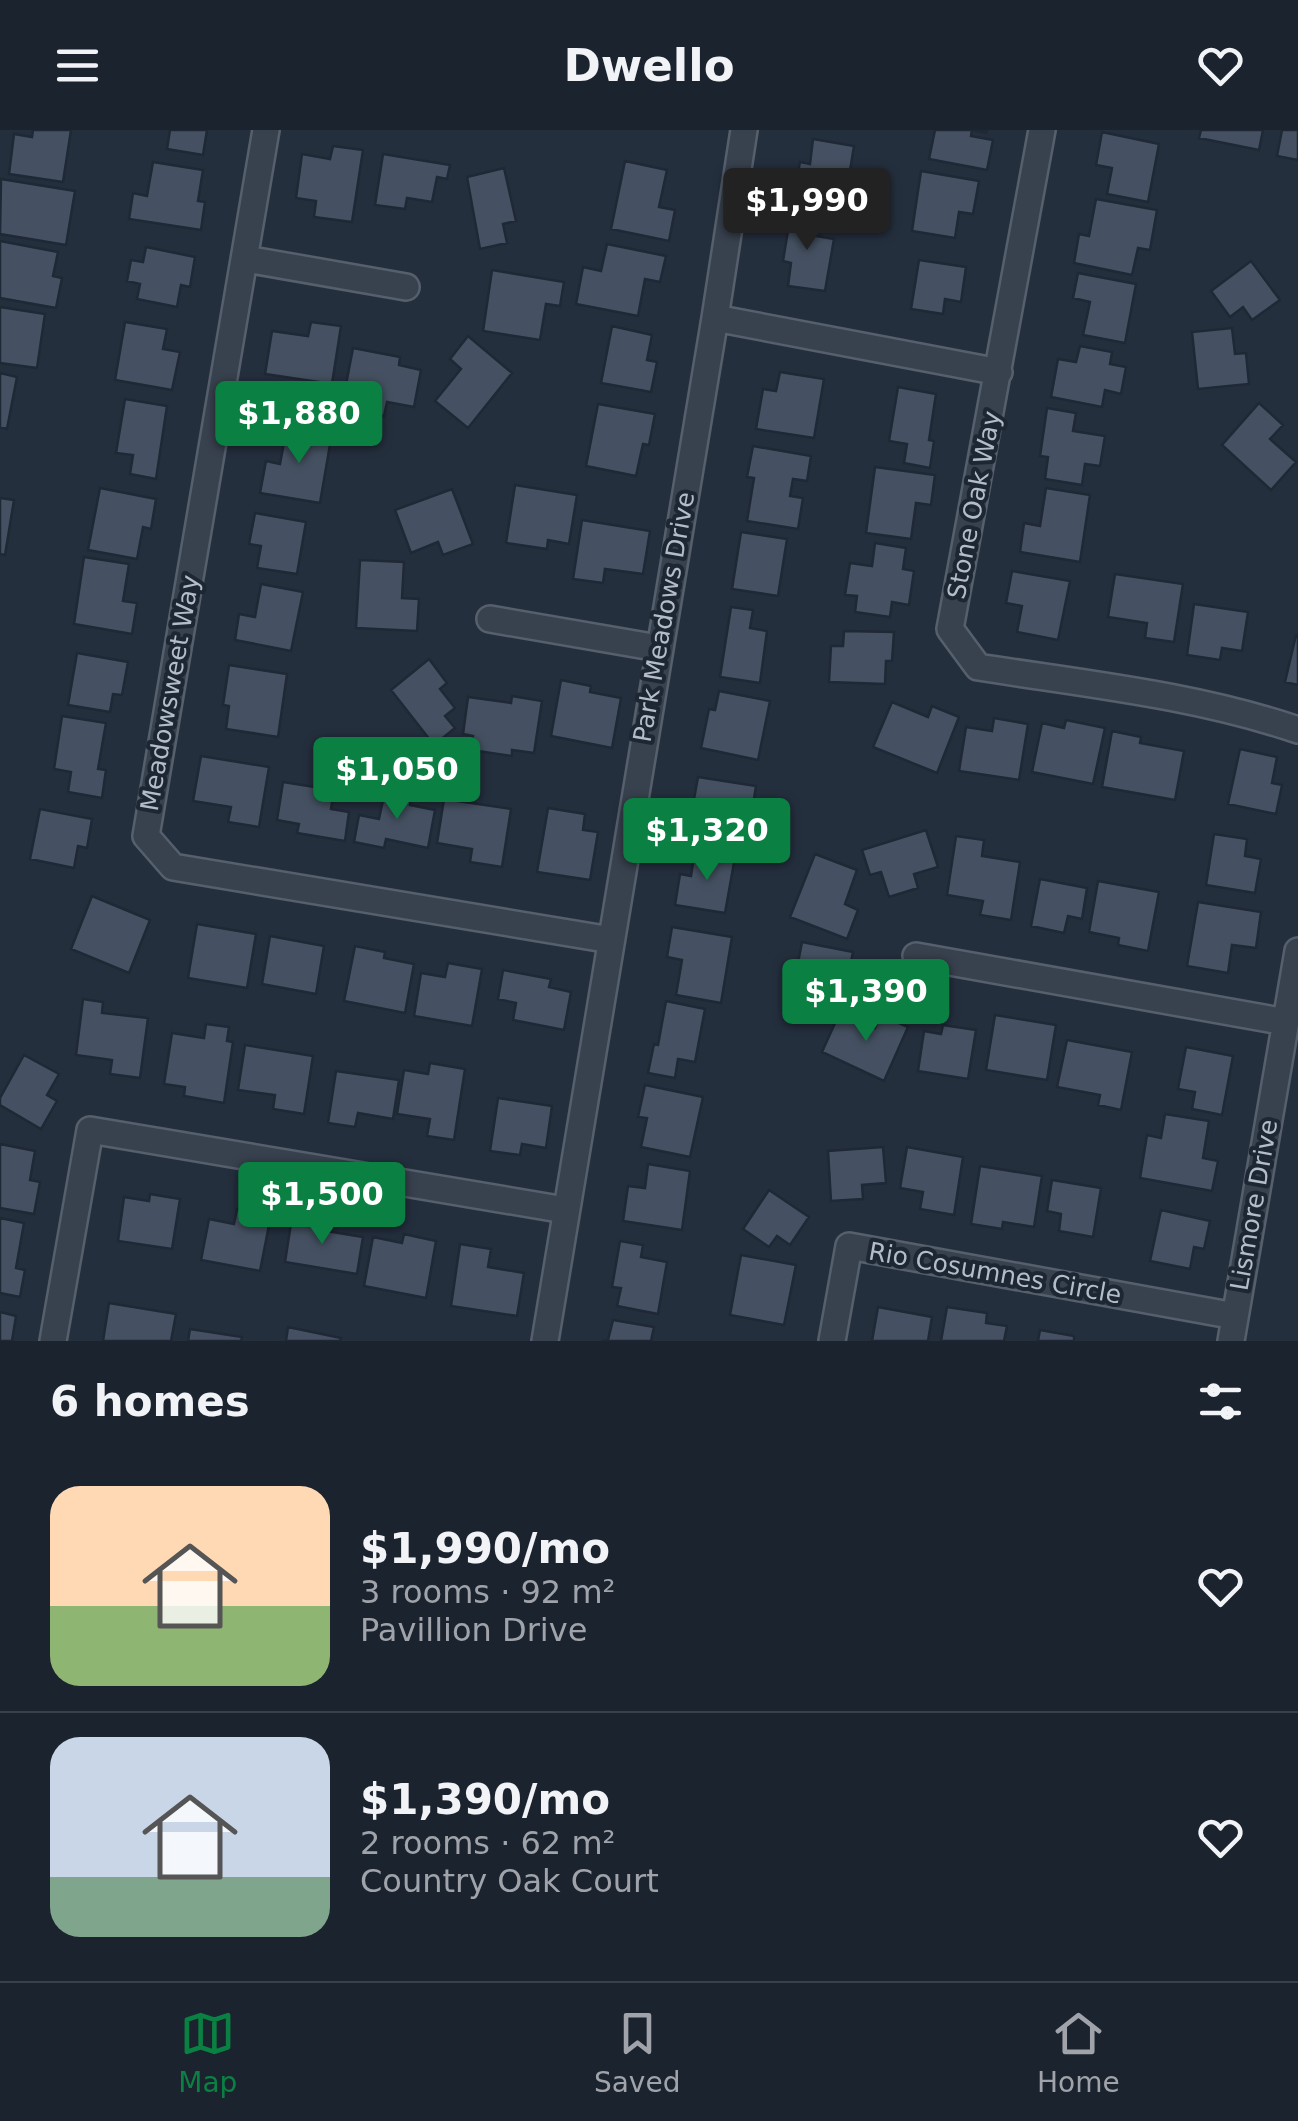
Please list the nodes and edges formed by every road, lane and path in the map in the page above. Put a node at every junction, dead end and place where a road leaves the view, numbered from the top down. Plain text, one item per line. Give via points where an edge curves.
1 (266, 130) edge
2 (744, 130) edge
3 (1042, 130) edge
4 (246, 259) junction
5 (406, 287) dead end
6 (716, 318) junction
7 (1000, 372) junction
8 (490, 619) dead end
9 (658, 648) junction
10 (1298, 730) edge
11 (611, 940) junction
12 (1298, 951) edge
13 (916, 956) dead end
14 (1286, 1022) junction
15 (566, 1210) junction
16 (1233, 1329) edge
17 (52, 1341) edge
18 (544, 1341) edge
19 (832, 1341) edge

1 - 4 street, Meadowsweet Way
2 - 6 street, Park Meadows Drive
3 - 7 street, Stone Oak Way
4 - 5 street
4 - 11 street, Meadowsweet Way via 146,836 172,867
6 - 7 street
6 - 9 street, Park Meadows Drive
7 - 10 street, Stone Oak Way via 950,628 978,667 1192,700
8 - 9 street
9 - 11 street, Park Meadows Drive
11 - 15 street, Park Meadows Drive
12 - 14 street, Lismore Drive
13 - 14 street
14 - 16 street, Lismore Drive
15 - 17 street via 90,1130
15 - 18 street, Park Meadows Drive
16 - 19 street, Rio Cosumnes Circle via 848,1246

